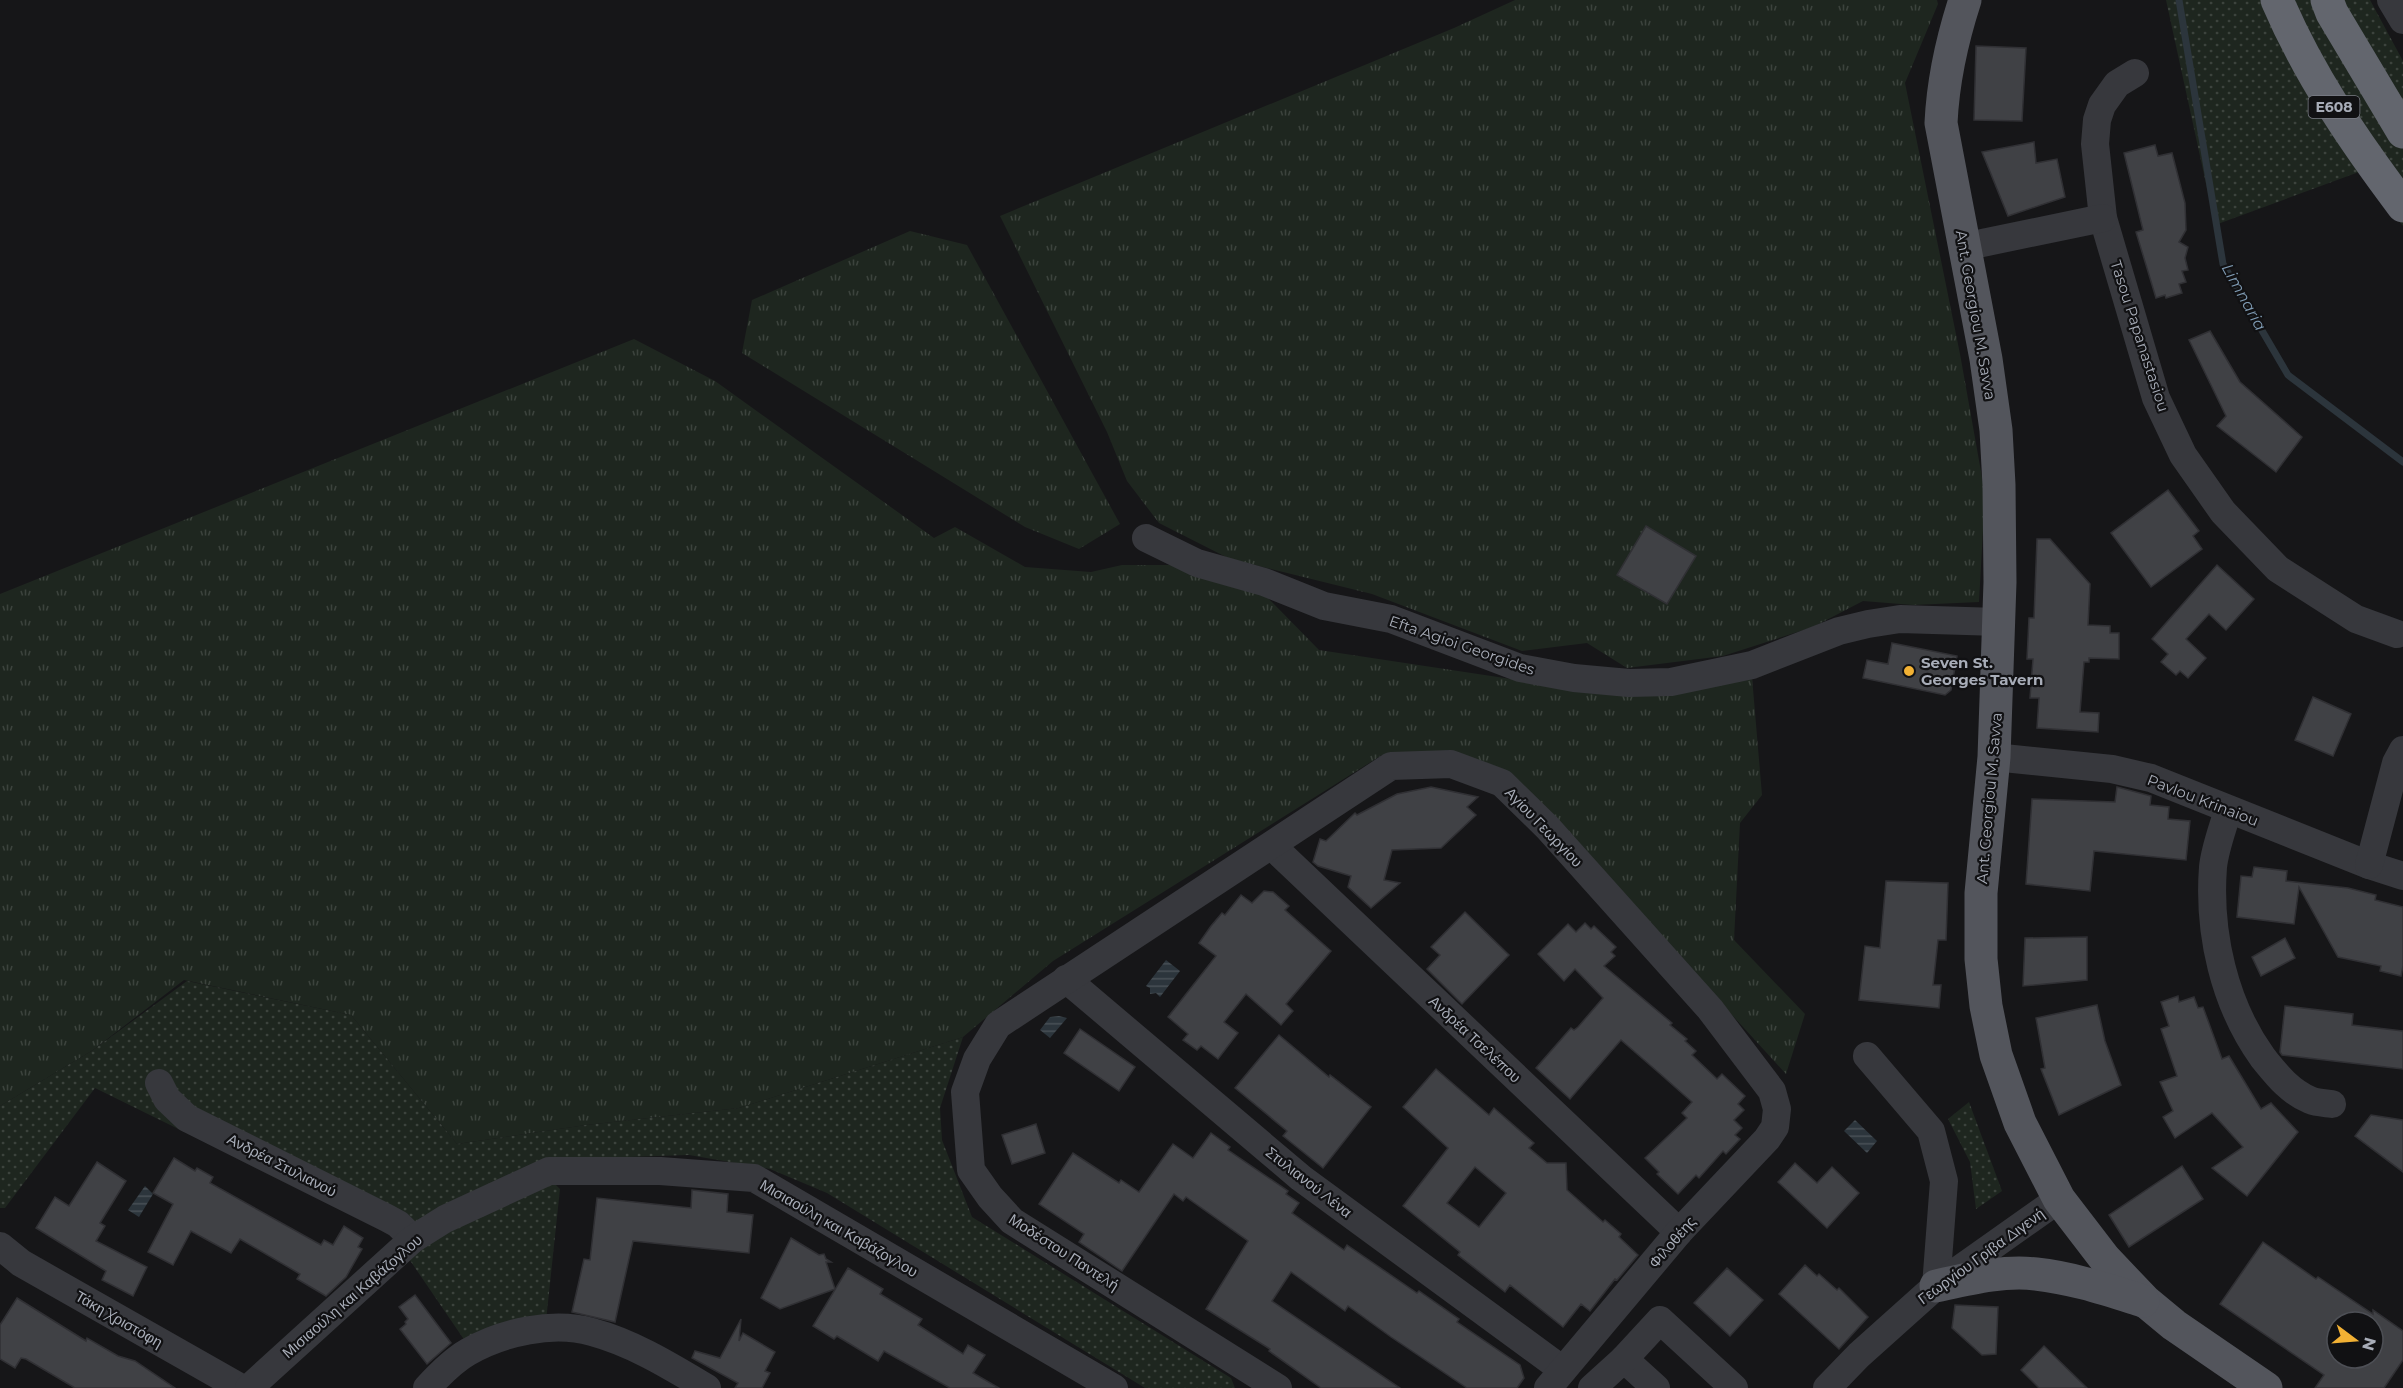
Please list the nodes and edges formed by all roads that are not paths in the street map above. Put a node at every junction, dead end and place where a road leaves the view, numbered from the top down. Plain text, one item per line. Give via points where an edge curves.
1 (1965, 0) edge
2 (2277, 0) edge
3 (2327, 0) edge
4 (2391, 0) edge
5 (2403, 20) edge
6 (2135, 73) dead end
7 (2403, 132) edge
8 (2403, 206) edge
9 (2103, 218) junction
10 (1963, 247) junction
11 (1146, 538) dead end
12 (1999, 622) junction
13 (2397, 634) dead end
14 (2403, 750) edge
15 (1994, 757) junction
16 (2228, 810) junction
17 (1272, 846) junction
18 (2369, 865) junction
19 (2403, 876) edge
20 (1066, 979) junction
21 (1867, 1056) dead end
22 (159, 1083) dead end
23 (1772, 1091) joint
24 (2332, 1104) dead end
25 (2059, 1199) junction
26 (1679, 1233) junction
27 (413, 1239) junction
28 (0, 1246) edge
29 (1936, 1286) junction
30 (2145, 1302) junction
31 (1624, 1359) junction
32 (1556, 1379) edge
33 (694, 1385) edge
34 (241, 1388) edge
35 (249, 1388) edge
36 (427, 1388) edge
37 (1114, 1388) edge
38 (1278, 1388) edge
39 (1592, 1388) edge
40 (1656, 1388) edge
41 (1734, 1388) edge
42 (1827, 1388) edge
43 (2266, 1388) edge

1 - 10 main road, Ant. Georgiou M. Savva via 1947,69 1941,123
2 - 8 highway, E608 via 2295,43 2357,144
3 - 7 highway, E608
4 - 5 street
6 - 9 street, Tasou Papanastasiou via 2117,84 2097,120 2095,144
9 - 10 street
9 - 13 street, Tasou Papanastasiou via 2156,398 2183,455 2223,512 2278,569 2356,619
10 - 12 main road, Ant. Georgiou M. Savva via 1996,429
11 - 12 street, Efta Agioi Georgides via 1197,563 1264,582 1324,606 1391,619 1520,668 1574,678 1671,682 1752,665 1839,631 1868,624 1900,619
12 - 15 main road, Ant. Georgiou M. Savva
14 - 18 street via 2396,763
15 - 16 street, Pavlou Krinaiou via 2112,769 2151,778
15 - 25 main road, Ant. Georgiou M. Savva via 1981,893 1980,959 1986,1006 2009,1096
16 - 18 street, Pavlou Krinaiou
16 - 24 street via 2213,865 2213,895 2215,927 2231,1001 2252,1041 2279,1079 2312,1101
17 - 20 street, Αγίου Γεωργίου
17 - 23 street, Αγίου Γεωργίου via 1391,766 1451,764 1502,783 1547,827 1710,1009
17 - 26 street, Ανδρέα Τσελέπου
18 - 19 street, Pavlou Krinaiou
20 - 32 street, Στυλιανού Λένα via 1301,1178
20 - 38 street, Μοδέστου Παντελή via 998,1025 977,1059 965,1092 971,1170 1012,1221
21 - 29 street via 1931,1131 1944,1181
22 - 27 street, Ανδρέα Στυλιανού via 167,1099 187,1118 387,1218
23 - 26 street, Φιλοθέης via 1777,1108 1775,1127
25 - 29 street, Γεωργίου Γρίβα Διγενή
25 - 30 main road, Ant. Georgiou M. Savva via 2105,1259
26 - 32 street, Φιλοθέης
27 - 35 street, Μισιαούλη και Καβάζογλου
27 - 37 street, Μισιαούλη και Καβάζογλου via 445,1219 549,1171 660,1171 754,1178
28 - 34 street, Τάκη Χριστόφη via 21,1263
29 - 30 main road via 1992,1275 2034,1273 2082,1282
29 - 42 street, Γεωργίου Γρίβα Διγενή
30 - 43 main road, Ant. Georgiou M. Savva
31 - 39 street
31 - 40 street
31 - 41 street via 1660,1320
33 - 36 street via 615,1339 589,1331 559,1329 492,1341 466,1353

